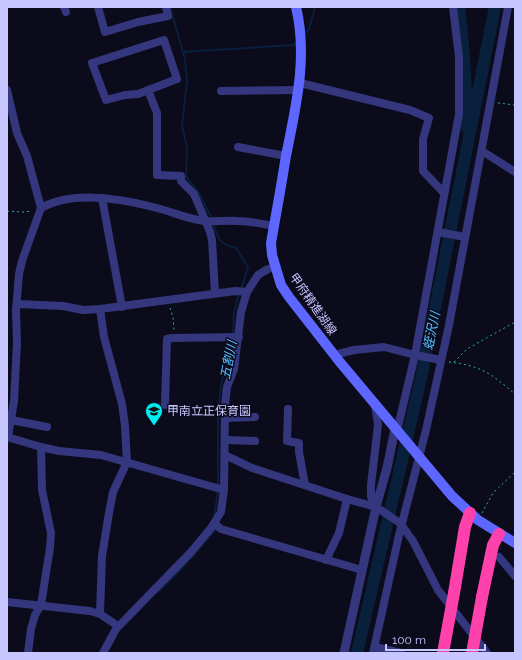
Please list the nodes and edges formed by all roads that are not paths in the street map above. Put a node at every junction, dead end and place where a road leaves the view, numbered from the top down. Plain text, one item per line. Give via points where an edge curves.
1 (98, 7) edge
2 (166, 7) edge
3 (296, 7) edge
4 (453, 7) edge
5 (508, 7) edge
6 (300, 87) junction
7 (7, 90) edge
8 (148, 90) junction
9 (221, 91) dead end
10 (238, 147) dead end
11 (482, 151) junction
12 (286, 156) junction
13 (515, 172) edge
14 (444, 193) junction
15 (102, 198) junction
16 (41, 208) junction
17 (205, 221) junction
18 (274, 226) junction
19 (439, 232) junction
20 (463, 237) junction
21 (275, 267) junction
22 (248, 292) junction
23 (215, 293) junction
24 (17, 304) junction
25 (122, 307) junction
26 (100, 309) junction
27 (239, 337) junction
28 (334, 355) junction
29 (416, 356) junction
30 (439, 360) junction
31 (165, 405) dead end
32 (375, 405) junction
33 (288, 409) dead end
34 (225, 418) junction
35 (255, 418) dead end
36 (11, 420) junction
37 (47, 427) dead end
38 (397, 431) junction
39 (8, 437) edge
40 (225, 440) junction
41 (255, 441) dead end
42 (41, 447) junction
43 (225, 455) junction
44 (417, 456) junction
45 (127, 462) junction
46 (305, 485) junction
47 (224, 490) junction
48 (347, 499) junction
49 (378, 508) junction
50 (474, 517) junction
51 (214, 523) junction
52 (401, 525) junction
53 (499, 534) junction
54 (515, 543) edge
55 (499, 557) dead end
56 (326, 560) junction
57 (362, 570) junction
58 (515, 576) edge
59 (7, 602) edge
60 (41, 605) junction
61 (100, 614) junction
62 (118, 626) junction
63 (374, 650) edge
64 (480, 651) edge
65 (28, 653) edge
66 (103, 653) edge
67 (344, 653) edge
68 (401, 653) edge
69 (443, 653) edge
70 (476, 653) edge

1 - 2 street via 106,32 168,16
3 - 6 main road, 甲府精進湖線 via 301,32
4 - 14 street via 459,57 460,95 459,114
5 - 11 street
6 - 9 street
6 - 12 main road, 甲府精進湖線
6 - 14 street via 410,110 429,118 423,139 423,171
7 - 16 street via 17,133 27,156
8 - 8 street via 106,100 92,63 164,40 178,79
8 - 17 street via 157,112 157,175 181,176 181,181 194,194
10 - 12 street
11 - 13 street
11 - 20 street
12 - 18 main road, 甲府精進湖線
14 - 19 street
15 - 16 street via 65,199
15 - 17 street via 159,208
15 - 25 street
16 - 24 street via 22,261
17 - 18 street via 239,221
17 - 23 street via 212,240
18 - 21 main road, 甲府精進湖線 via 271,244
19 - 20 street
19 - 29 street
20 - 30 street
21 - 22 street via 258,275
21 - 28 main road, 甲府精進湖線 via 281,285 289,297
22 - 23 street via 235,290
22 - 27 street via 241,312
23 - 25 street
24 - 26 street via 63,306 83,310
24 - 36 street
25 - 26 street
26 - 45 street via 104,338 122,404
27 - 31 street via 167,339
27 - 34 street via 234,369 227,387
28 - 29 street via 384,347
28 - 32 main road, 甲府精進湖線
29 - 30 street
29 - 38 street
30 - 44 street
32 - 38 main road, 甲府精進湖線
32 - 49 street via 378,425 371,497
33 - 46 street via 287,441 300,442 299,452
34 - 35 street
34 - 40 street
36 - 37 street
36 - 39 street
38 - 44 main road, 甲府精進湖線
38 - 49 street
39 - 42 street
40 - 41 street
40 - 43 street
42 - 45 street via 101,455
42 - 60 street via 42,490 51,533
43 - 46 street via 252,468
43 - 47 street
44 - 50 main road, 甲府精進湖線
44 - 52 street
45 - 47 street
45 - 61 street via 113,492 109,513 102,556
46 - 48 street
47 - 51 street via 221,512
48 - 49 street
48 - 56 street via 339,533
49 - 52 street
49 - 57 street
50 - 53 main road, 甲府精進湖線
50 - 69 highway, bridge via 465,527
51 - 56 street via 221,529
51 - 62 street via 191,552
52 - 63 street
52 - 64 street via 413,541 438,590
53 - 54 main road, 甲府精進湖線
53 - 64 highway, bridge via 493,545 482,597
55 - 58 street
56 - 57 street
57 - 67 street
59 - 60 street
60 - 61 street
60 - 65 street via 31,629
61 - 62 street
62 - 66 street
63 - 68 street
64 - 70 street via 476,650

